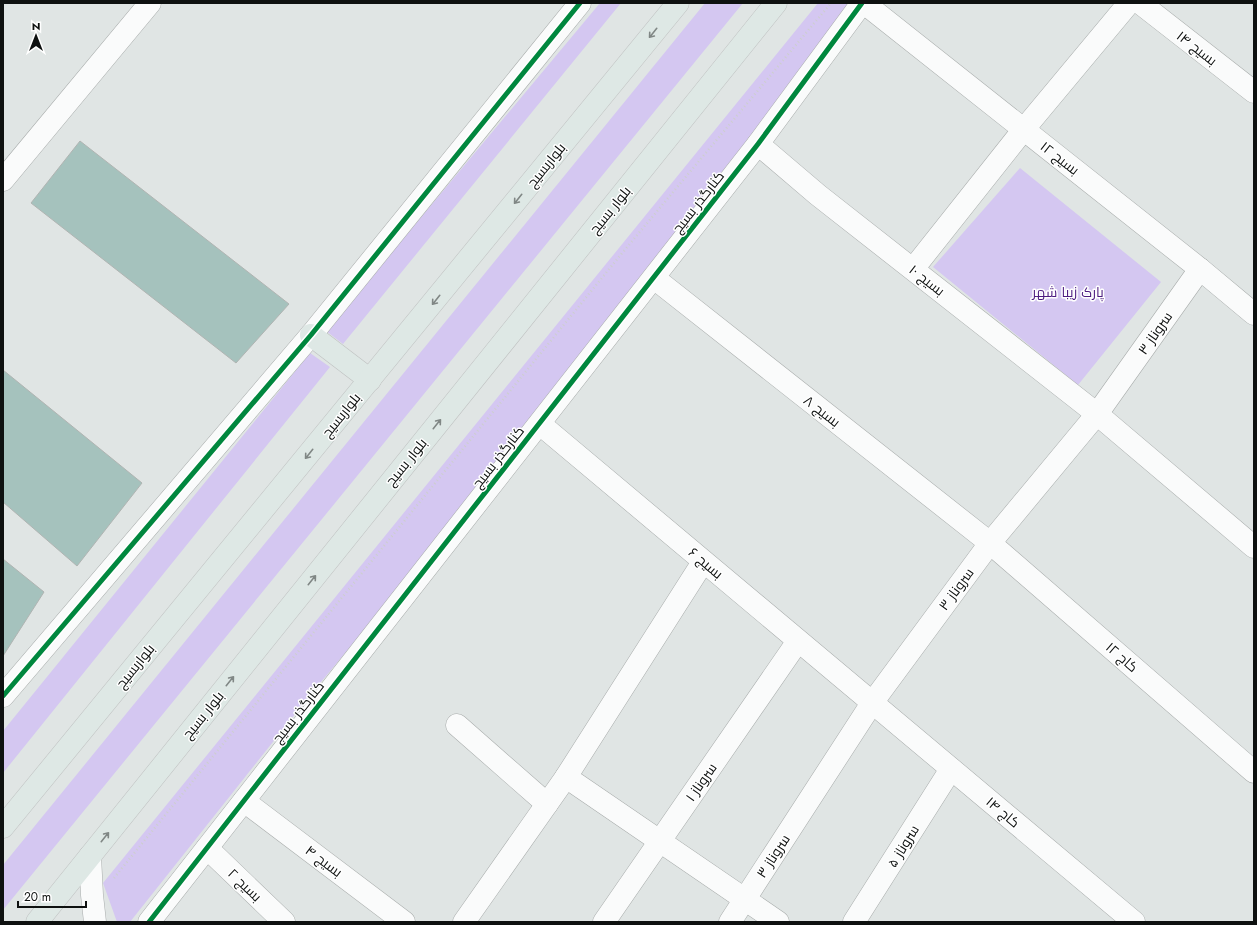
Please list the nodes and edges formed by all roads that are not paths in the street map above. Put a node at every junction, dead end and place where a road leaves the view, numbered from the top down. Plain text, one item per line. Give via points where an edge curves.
1 (150, 3) edge
2 (678, 3) edge
3 (776, 3) edge
4 (863, 3) edge
5 (1129, 3) edge
6 (1140, 3) edge
7 (574, 5) edge
8 (1254, 92) edge
9 (1024, 129) junction
10 (758, 144) junction
11 (3, 180) edge
12 (913, 269) junction
13 (1200, 269) junction
14 (654, 278) junction
15 (1254, 314) edge
16 (311, 335) junction
17 (370, 380) junction
18 (1098, 414) junction
19 (540, 424) junction
20 (990, 543) junction
21 (1254, 547) edge
22 (703, 562) junction
23 (798, 641) junction
24 (3, 696) edge
25 (872, 703) junction
26 (457, 725) dead end
27 (951, 769) junction
28 (1254, 772) edge
29 (566, 777) junction
30 (244, 801) junction
31 (546, 804) junction
32 (3, 827) edge
33 (660, 842) junction
34 (207, 848) junction
35 (90, 856) junction
36 (745, 900) junction
37 (94, 912) edge
38 (37, 922) edge
39 (149, 922) edge
40 (284, 922) edge
41 (404, 922) edge
42 (464, 922) edge
43 (604, 922) edge
44 (730, 922) edge
45 (778, 922) edge
46 (854, 922) edge
47 (1134, 922) edge

1 - 11 street
2 -> 17 main road, بلواربسیج
35 -> 3 main road, بلوار بسیج
4 - 9 street, بسیج ۱۲
4 - 10 street, کنارگذر بسیج
5 - 9 street
6 - 8 street, بسیج ۱۴
7 - 16 street
9 - 12 street
9 - 13 street, بسیج ۱۲
10 - 12 street, بسیج ۱۰ via 818,195
10 - 14 street, کنارگذر بسیج
12 - 18 street, بسیج ۱۰
13 - 15 street, بسیج ۱۲
13 - 18 street, سروناز ۳
14 - 19 street, کنارگذر بسیج
14 - 20 street, بسیج ۸
16 - 17 main road
16 - 24 street
17 -> 32 main road, بلواربسیج
18 - 20 street, سروناز ۳
18 - 21 street, بسیج ۱۰
19 - 22 street, بسیج ۶
19 - 30 street, کنارگذر بسیج
20 - 25 street, سروناز ۳
20 - 28 street, کاج ۱۲
22 - 23 street, بسیج ۶
22 - 29 street
23 - 25 street, بسیج ۶
23 - 33 street, سروناز ۱
25 - 27 street, کاج ۱۴
25 - 36 street, سروناز ۳
26 - 31 street
27 - 46 street, سروناز ۵
27 - 47 street, کاج ۱۴
29 - 31 street
29 - 33 street
30 - 34 street, کنارگذر بسیج
30 - 41 street, بسیج ۴
31 - 42 street
33 - 36 street
33 - 43 street, سروناز ۱
34 - 39 street, کنارگذر بسیج
34 - 40 street, بسیج ۲
35 - 37 street
35 - 38 main road, بلوار بسیج
36 - 44 street, سروناز ۳
36 - 45 street

